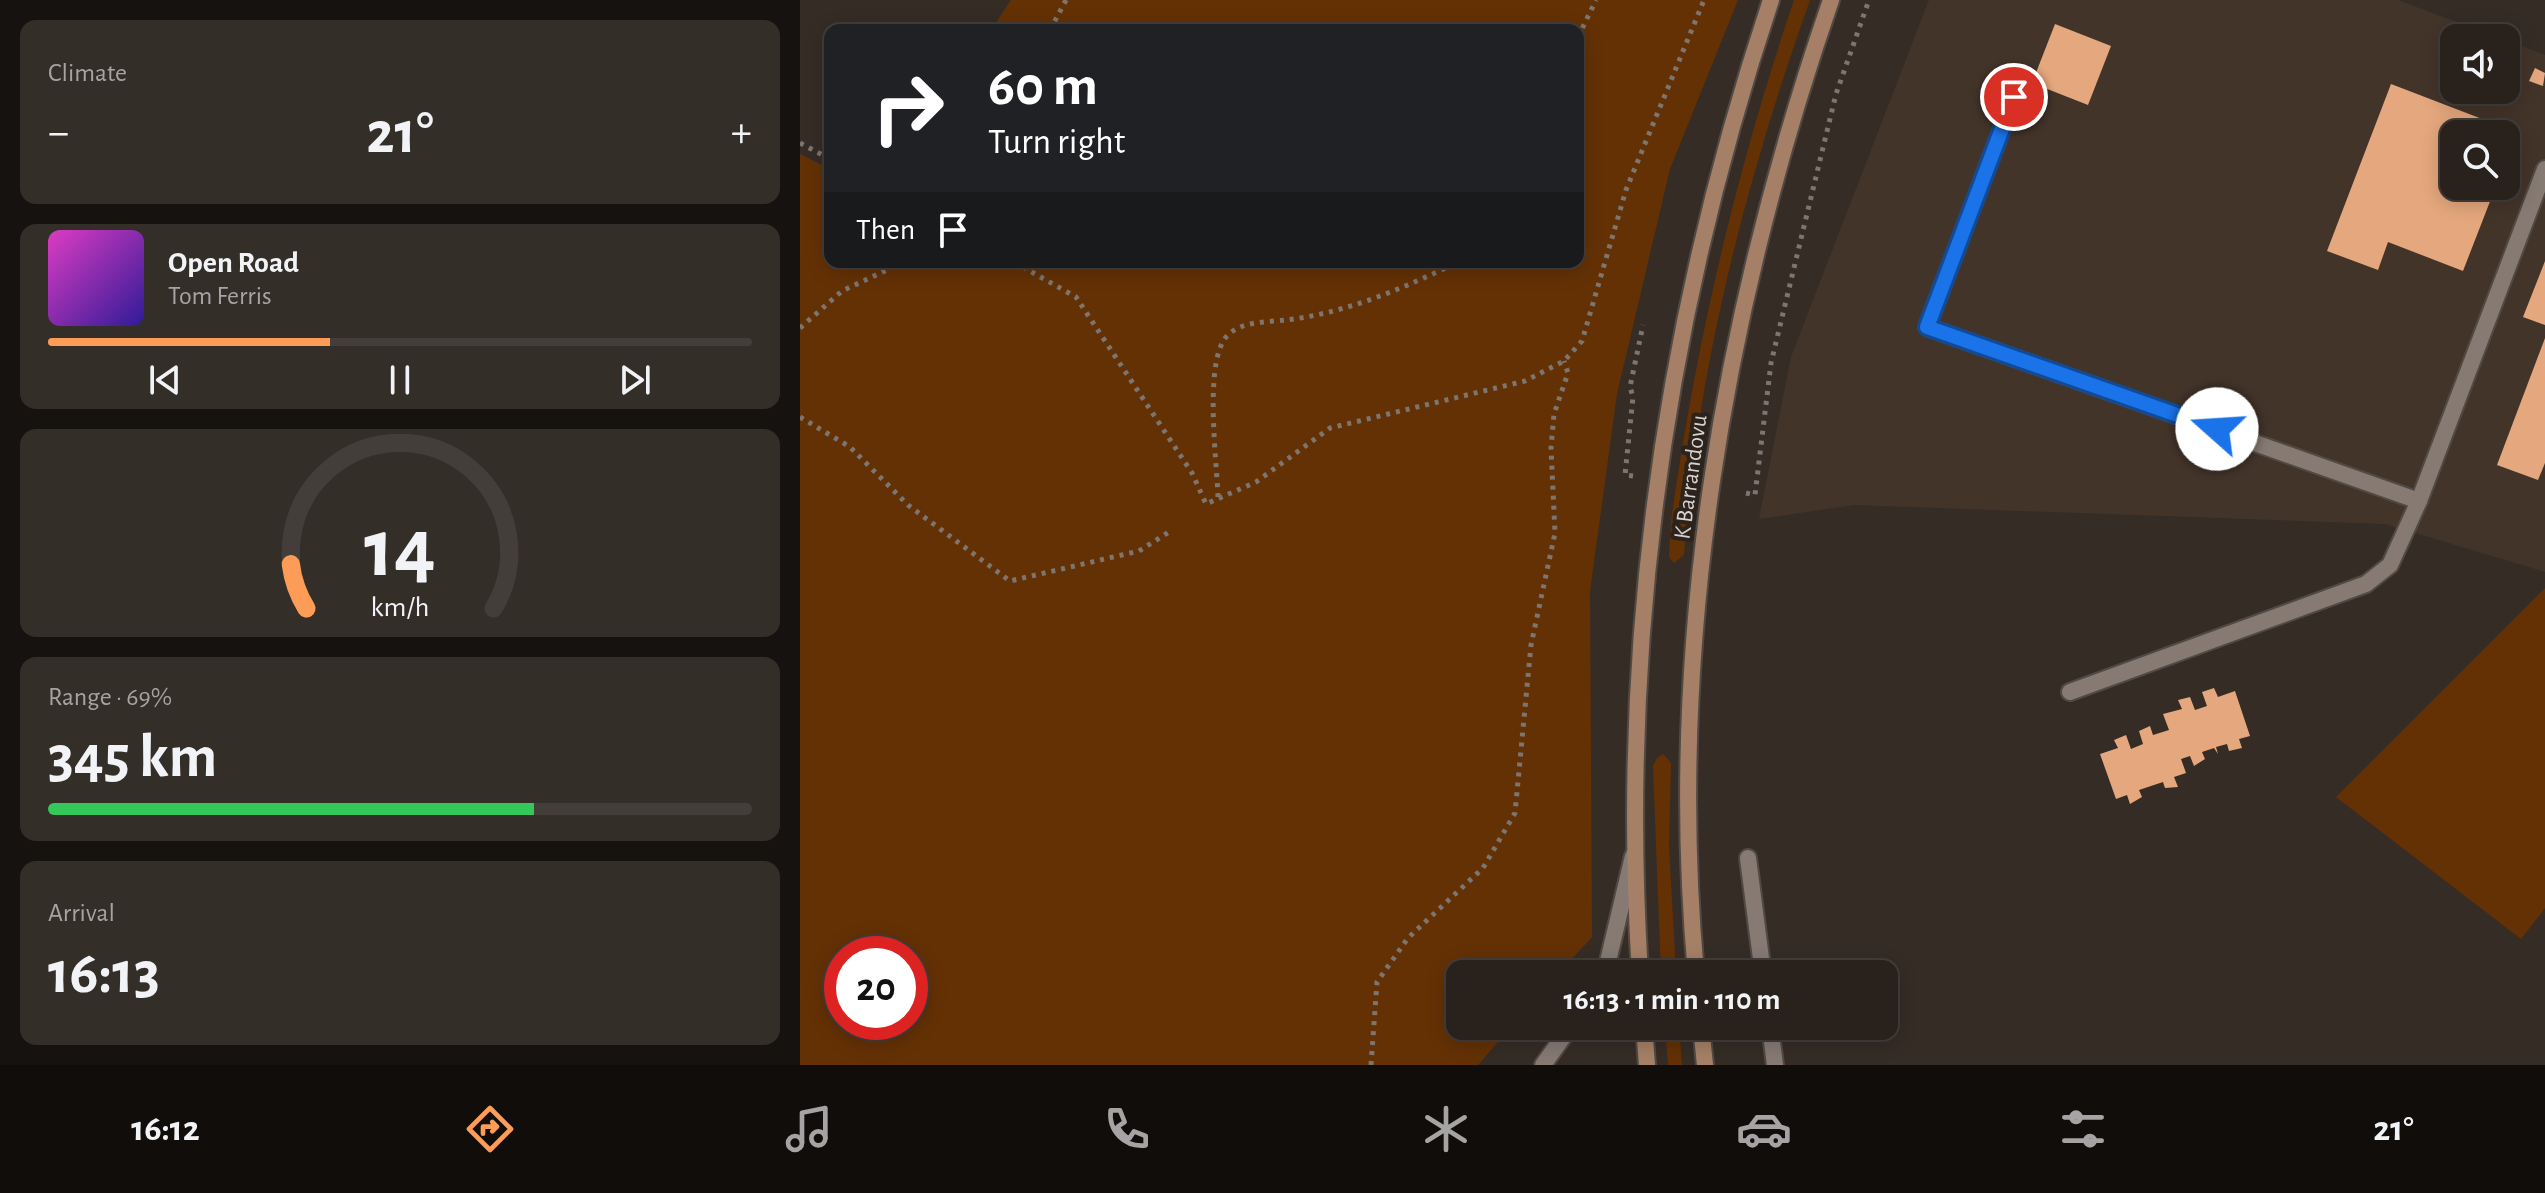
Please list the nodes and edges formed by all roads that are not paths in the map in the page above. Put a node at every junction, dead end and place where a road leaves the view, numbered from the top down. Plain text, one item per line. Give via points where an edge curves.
1 (1771, 0) edge
2 (1831, 0) edge
3 (2014, 97) dead end
4 (2545, 169) edge
5 (2419, 501) junction
6 (2070, 692) dead end
7 (1635, 850) junction
8 (1748, 858) dead end
9 (1608, 960) edge
10 (1639, 960) edge
11 (1695, 960) edge
12 (1761, 960) edge
13 (1561, 1040) edge
14 (1645, 1040) edge
15 (1702, 1040) edge
16 (1772, 1040) edge
17 (1543, 1065) edge
18 (1647, 1065) edge
19 (1705, 1065) edge
20 (1775, 1065) edge

1 - 7 main road, K Barrandovu via 1706,220 1671,385 1644,592
2 - 11 main road, K Barrandovu via 1761,227 1712,481 1691,735
3 - 5 lane via 1927,327
4 - 5 lane
5 - 6 lane via 2390,565 2366,584
7 - 9 lane
7 - 10 main road, K Barrandovu
8 - 12 lane
13 - 17 lane
14 - 18 main road
15 - 19 main road
16 - 20 lane

